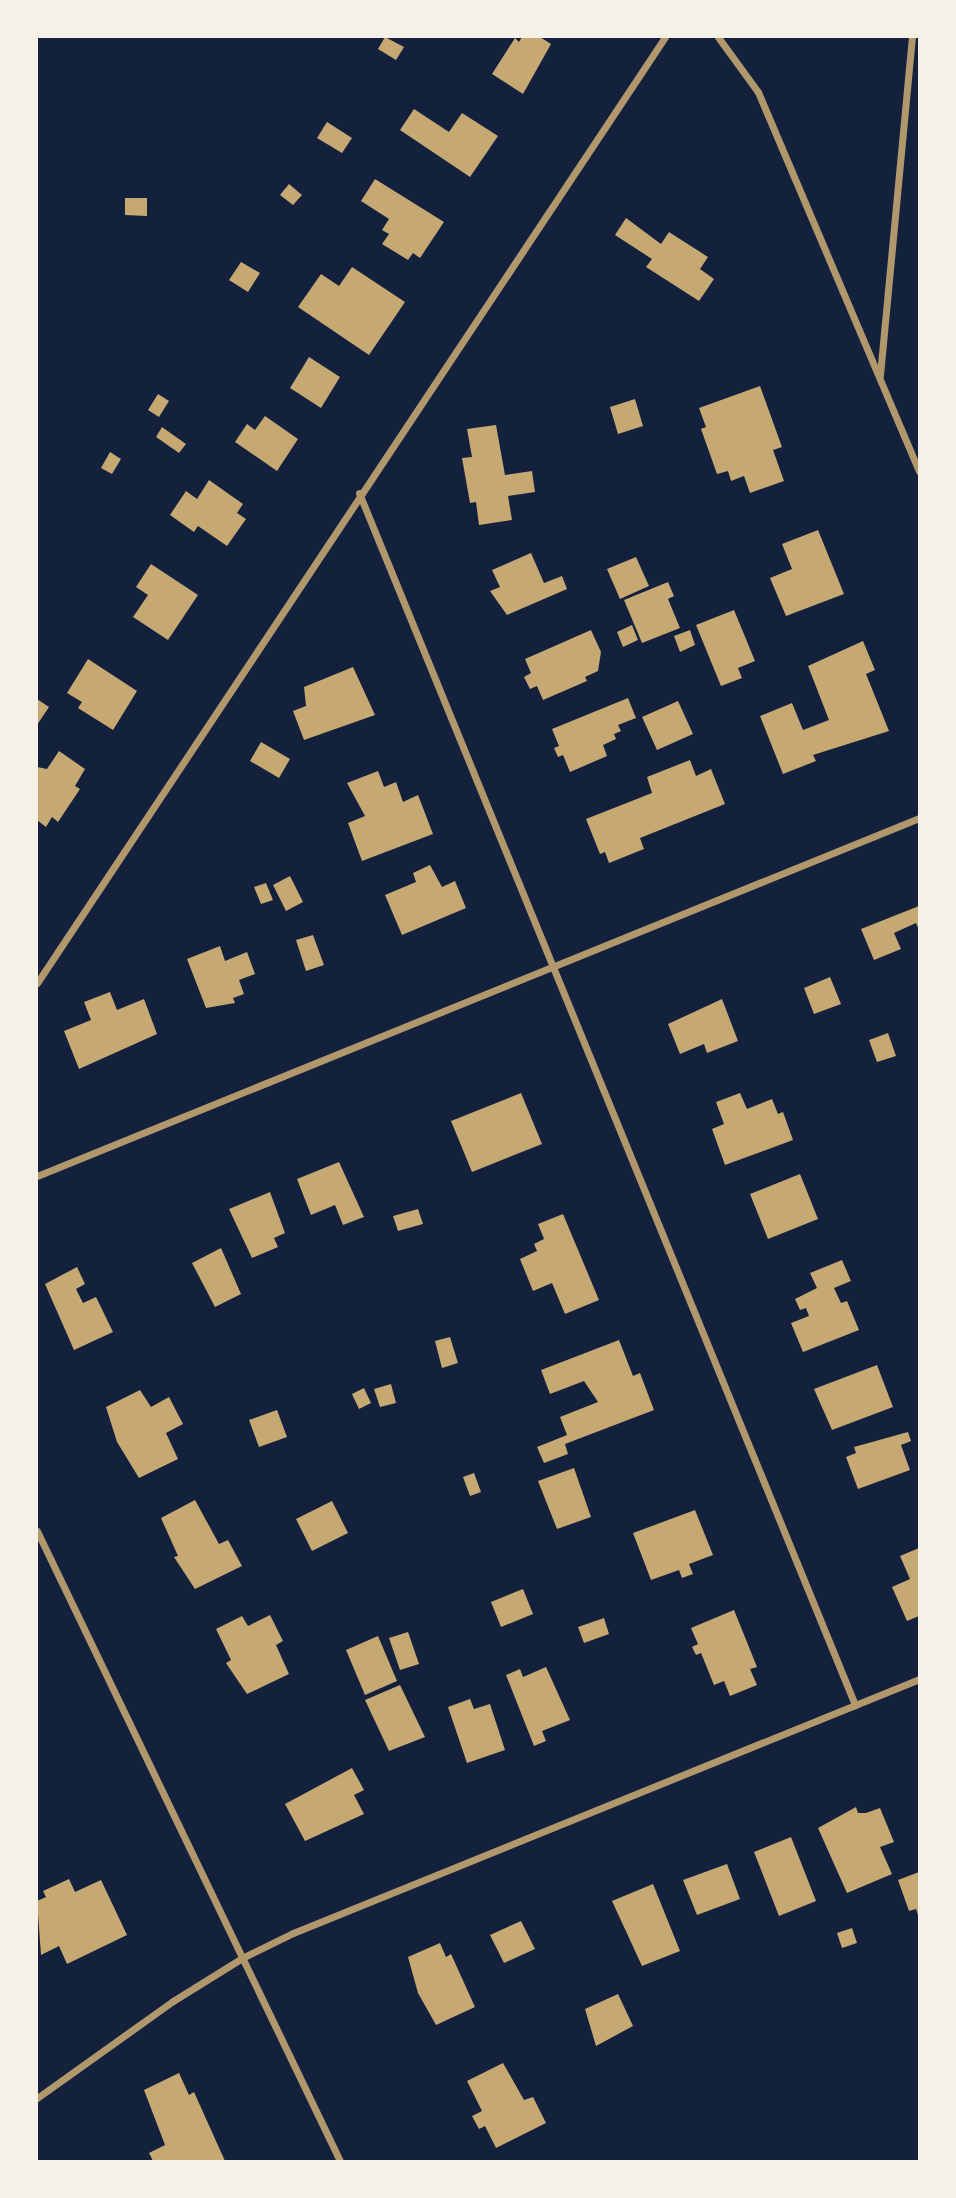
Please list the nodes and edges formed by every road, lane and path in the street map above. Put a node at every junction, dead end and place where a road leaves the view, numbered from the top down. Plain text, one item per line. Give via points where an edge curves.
1 (665, 37) edge
2 (719, 37) edge
3 (912, 37) edge
4 (880, 376) junction
5 (919, 471) edge
6 (359, 493) junction
7 (919, 818) edge
8 (553, 967) junction
9 (37, 983) edge
10 (37, 1176) edge
11 (37, 1531) edge
12 (919, 1679) edge
13 (855, 1705) junction
14 (242, 1958) junction
15 (37, 2098) edge
16 (340, 2161) edge

1 - 6 street
2 - 4 street via 758,92
3 - 4 street
4 - 5 street
6 - 8 street
6 - 9 street
7 - 8 street
8 - 10 street
8 - 13 street
11 - 14 street
12 - 13 street
13 - 14 street
14 - 15 street
14 - 16 street

